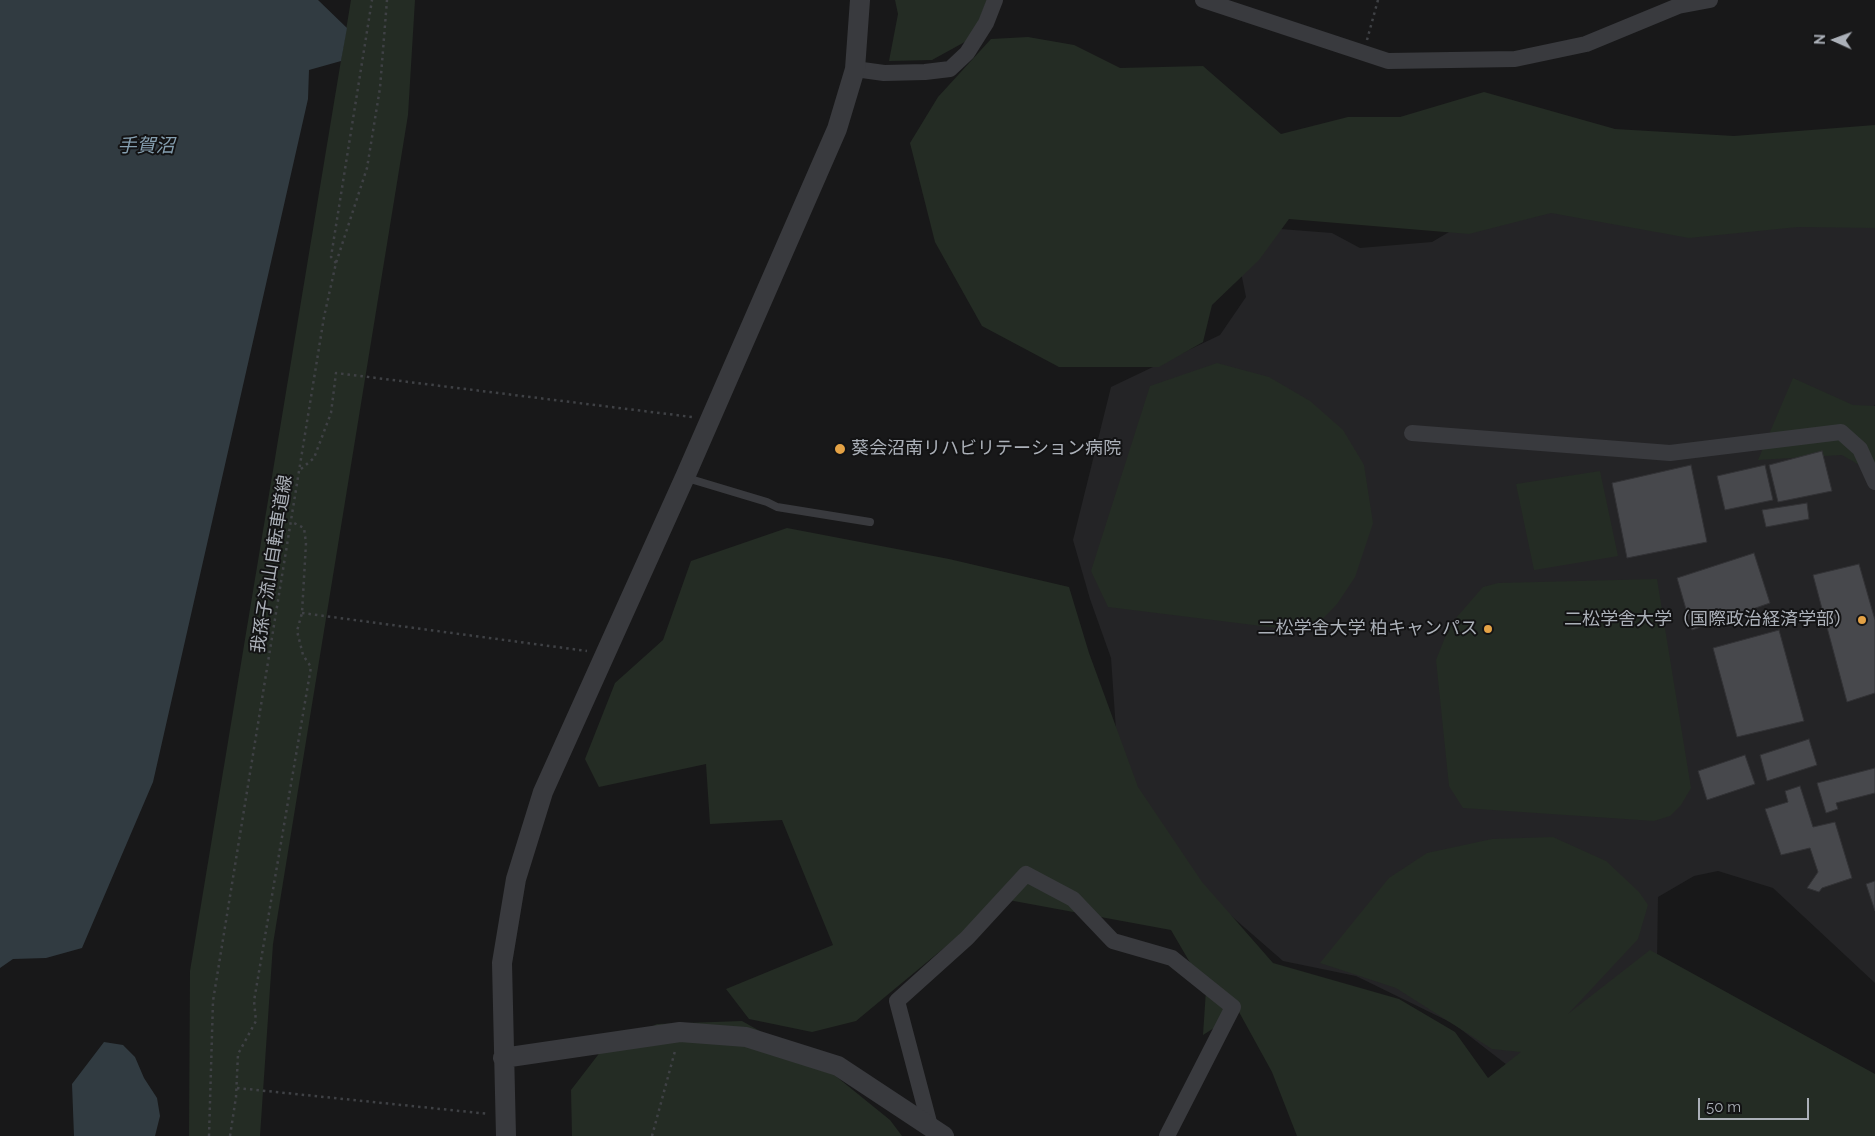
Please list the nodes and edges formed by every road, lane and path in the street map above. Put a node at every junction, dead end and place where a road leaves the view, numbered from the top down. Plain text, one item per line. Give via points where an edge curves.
1 (372, 0) edge
2 (387, 0) edge
3 (860, 0) edge
4 (995, 0) edge
5 (1203, 0) edge
6 (1378, 0) edge
7 (1710, 0) edge
8 (1363, 53) junction
9 (855, 69) junction
10 (336, 263) junction
11 (709, 419) junction
12 (1412, 433) dead end
13 (300, 470) junction
14 (685, 477) junction
15 (1875, 482) edge
16 (292, 522) junction
17 (870, 522) dead end
18 (302, 613) junction
19 (604, 653) junction
20 (680, 1032) junction
21 (503, 1058) junction
22 (237, 1088) junction
23 (505, 1115) junction
24 (937, 1131) edge
25 (209, 1136) edge
26 (230, 1136) edge
27 (506, 1136) edge
28 (652, 1136) edge
29 (1167, 1136) edge

1 - 10 path via 331,257
2 - 10 path, 我孫子流山自転車道線 via 380,88 368,168
3 - 9 street
4 - 9 street via 986,23 967,52 950,68 884,73
5 - 8 street
6 - 8 path
7 - 8 street via 1678,6 1586,44 1515,59 1388,61
9 - 11 street via 837,130
10 - 13 path, 我孫子流山自転車道線 via 324,317
11 - 13 path via 336,373 331,413 314,458
11 - 14 street
12 - 15 street via 1670,453 1842,432 1860,449
13 - 16 path, 我孫子流山自転車道線
14 - 17 lane via 777,507
14 - 19 street
16 - 18 path via 304,528 306,543
16 - 25 path, 我孫子流山自転車道線 via 213,1001
18 - 19 path
18 - 22 path via 297,631 303,655 311,667 254,1001 256,1022 238,1054
19 - 21 street via 543,792 516,879 502,963
20 - 21 street
20 - 24 street via 746,1037 838,1066
20 - 28 path
21 - 23 street
22 - 23 path
22 - 26 path
23 - 27 street
24 - 29 street via 897,1001 967,938 1026,874 1073,899 1113,941 1172,958 1233,1008

